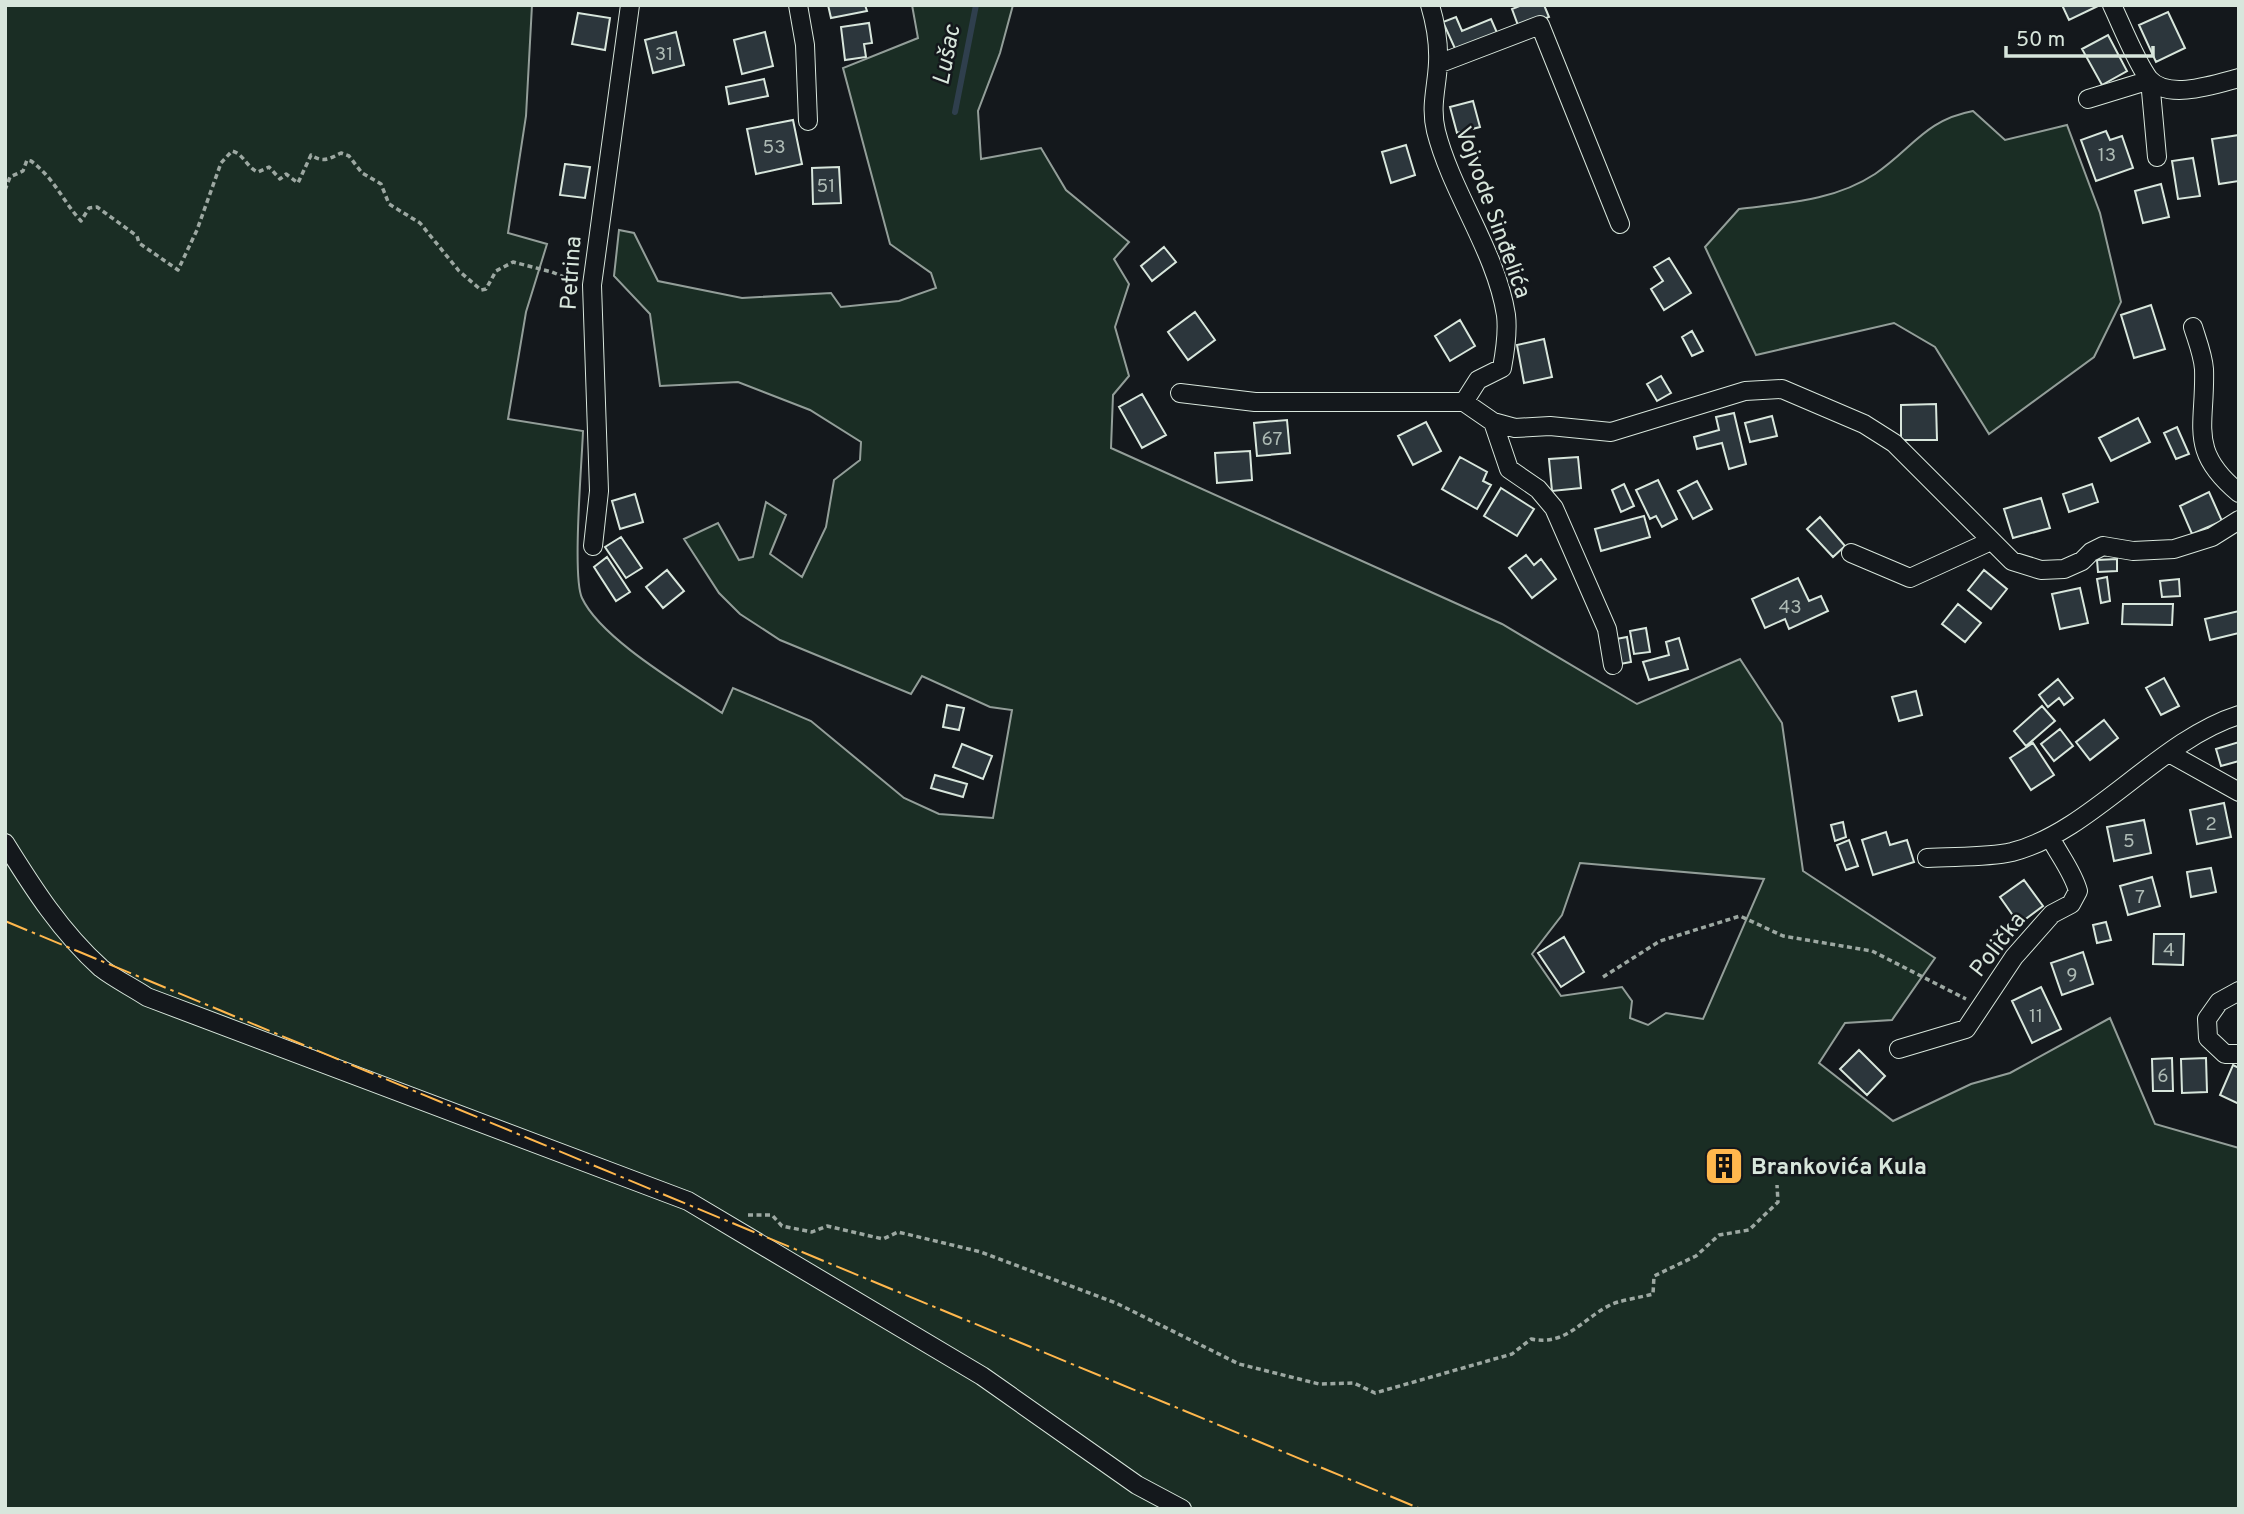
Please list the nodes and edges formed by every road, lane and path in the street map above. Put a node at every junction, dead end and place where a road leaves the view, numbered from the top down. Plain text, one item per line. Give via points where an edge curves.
1 (630, 5) edge
2 (798, 5) edge
3 (1430, 5) edge
4 (2112, 5) edge
5 (1438, 64) junction
6 (2239, 78) edge
7 (2150, 80) junction
8 (2088, 99) dead end
9 (808, 121) dead end
10 (2157, 157) dead end
11 (5, 190) edge
12 (1620, 223) dead end
13 (592, 285) junction
14 (2193, 327) dead end
15 (1180, 393) dead end
16 (1464, 402) junction
17 (1493, 422) junction
18 (2239, 493) edge
19 (2239, 520) edge
20 (1991, 541) junction
21 (593, 546) dead end
22 (1851, 553) dead end
23 (1613, 665) dead end
24 (2239, 715) edge
25 (2169, 753) junction
26 (2239, 792) edge
27 (2050, 837) junction
28 (5, 843) edge
29 (1927, 858) dead end
30 (1603, 977) dead end
31 (2239, 991) edge
32 (1985, 999) junction
33 (1899, 1049) dead end
34 (2239, 1054) edge
35 (1777, 1185) dead end
36 (744, 1215) dead end
37 (1182, 1509) edge

1 - 13 street, Petrina
2 - 9 street via 805,45
3 - 5 street, Vojvode Sinđelića via 1438,32
4 - 7 street
5 - 12 street via 1540,25
5 - 16 street, Vojvode Sinđelića via 1432,100 1436,131 1506,316 1502,368 1478,380
6 - 7 street via 2170,89
7 - 8 street
7 - 10 street
11 - 13 path via 10,177 31,161 58,186 66,205 81,221 89,208 97,206 178,270 221,163 232,150 253,170 269,167 280,179 286,174 298,183 311,155 327,160 341,153 381,184 389,204 420,223 481,290 496,271 513,262
13 - 21 street, Petrina via 599,491
14 - 18 street via 2204,366 2201,444 2225,481
15 - 16 street via 1255,401
16 - 17 street
17 - 20 street via 1515,428 1569,426 1611,432 1745,391 1782,389 1864,424 1894,443
17 - 23 street via 1509,468 1538,489 1554,508 1607,629
19 - 20 street via 2212,537 2174,549 2133,551 2104,546 2064,569 2041,570 2012,561
20 - 22 street via 1910,578
24 - 25 street via 2220,721
25 - 26 street
25 - 27 street
27 - 29 street via 2011,852
27 - 32 street, Polička via 2078,891 2071,904 2052,914 2014,957
28 - 37 street via 68,936 103,970 147,997 688,1201 982,1376 1137,1485
30 - 32 path via 1660,941 1740,916 1783,936 1872,951 1960,998
31 - 34 street via 2219,1002 2207,1019 2208,1038 2225,1054
32 - 33 street, Polička via 1966,1029
35 - 36 path via 1778,1202 1763,1218 1749,1230 1719,1236 1696,1255 1654,1276 1653,1294 1612,1303 1579,1328 1546,1342 1531,1339 1511,1354 1375,1393 1354,1383 1319,1384 1239,1364 1116,1303 981,1252 898,1232 883,1239 827,1226 812,1232 782,1226 772,1215

